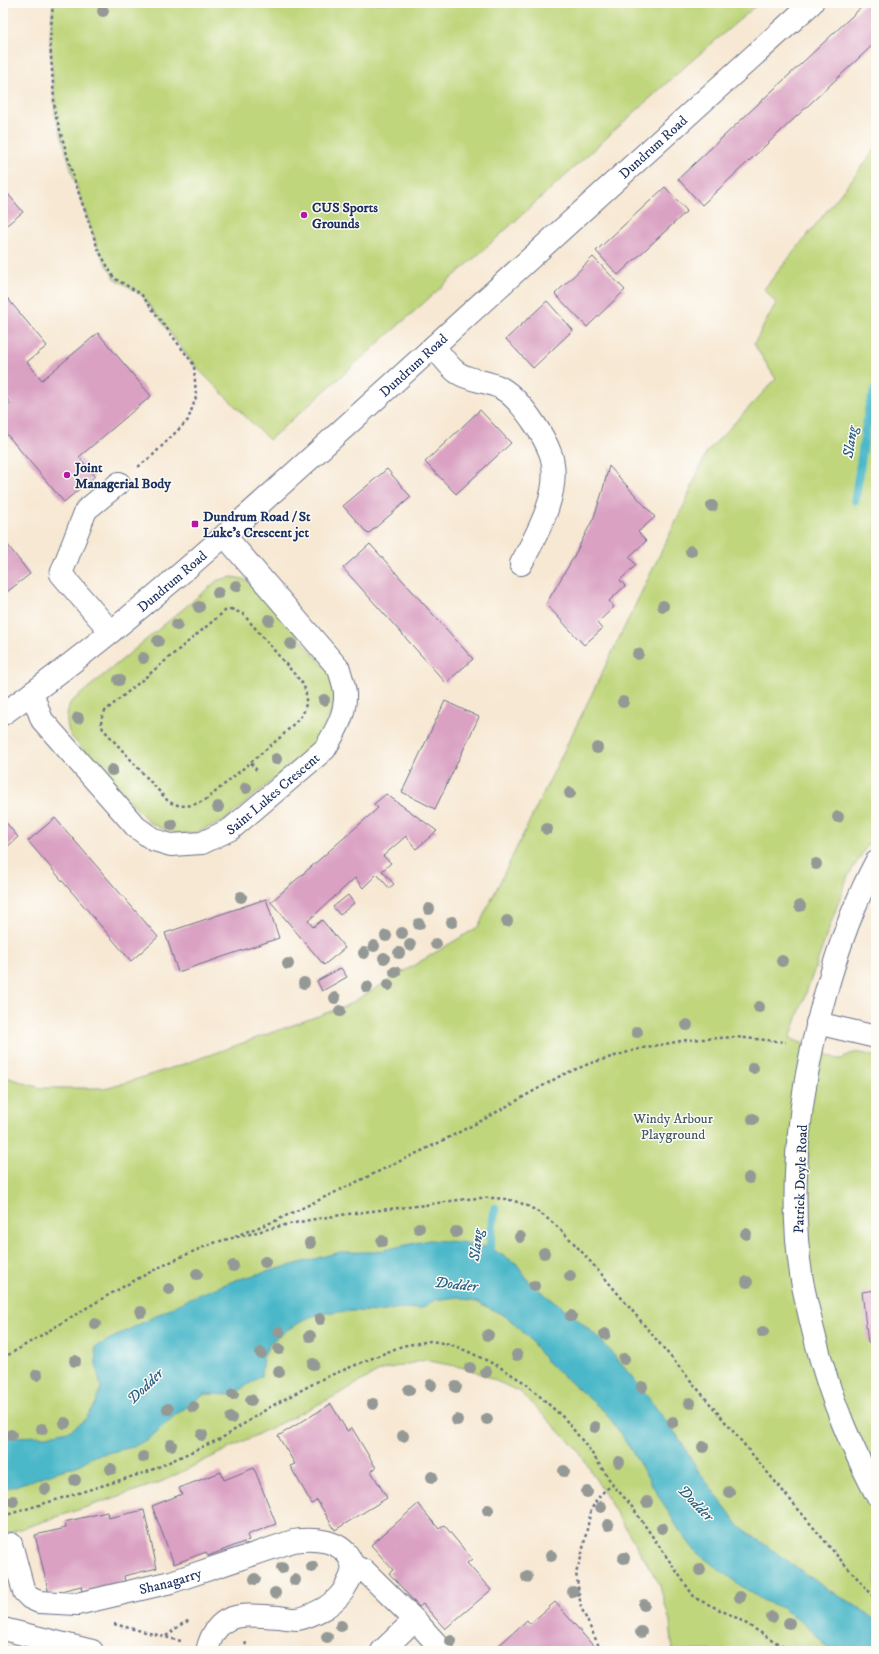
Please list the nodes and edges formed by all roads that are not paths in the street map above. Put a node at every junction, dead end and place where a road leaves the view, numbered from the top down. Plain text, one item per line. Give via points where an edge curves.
1 (812, 3) edge
2 (434, 346) junction
3 (119, 483) road end
4 (225, 536) junction
5 (521, 564) dead end
6 (111, 632) junction
7 (32, 693) junction
8 (3, 714) edge
9 (876, 862) edge
10 (817, 1023) junction
11 (876, 1037) edge
12 (876, 1494) edge
13 (11, 1544) dead end
14 (354, 1566) junction
15 (417, 1622) junction
16 (3, 1629) edge
17 (92, 1651) edge
18 (207, 1651) edge
19 (382, 1651) edge
20 (443, 1651) edge

1 - 2 street, Dundrum Road
2 - 4 street, Dundrum Road
2 - 5 street via 458,373 510,394 542,434 552,456 554,480 549,502 539,531
3 - 6 street via 86,510 61,574
4 - 6 street, Dundrum Road
4 - 7 street, Saint Lukes Crescent via 339,669 345,693 344,711 325,749 231,830 202,843 188,845 172,845 154,840 136,827 42,720
6 - 7 street, Dundrum Road
7 - 8 street, Dundrum Road
9 - 10 street, Patrick Doyle Road via 849,922
10 - 11 street
10 - 12 street, Patrick Doyle Road via 799,1139 796,1192 797,1232 803,1285 818,1350 839,1415
13 - 14 street, Shanagarry via 24,1592 39,1602 55,1604 77,1604 171,1582 293,1541 308,1539 337,1546 348,1553
14 - 15 street, Shanagarry via 365,1570
14 - 18 street via 345,1590 333,1603 321,1610 297,1619 242,1615 231,1618 215,1630
15 - 19 street via 405,1629
15 - 20 street, Shanagarry
16 - 17 street

